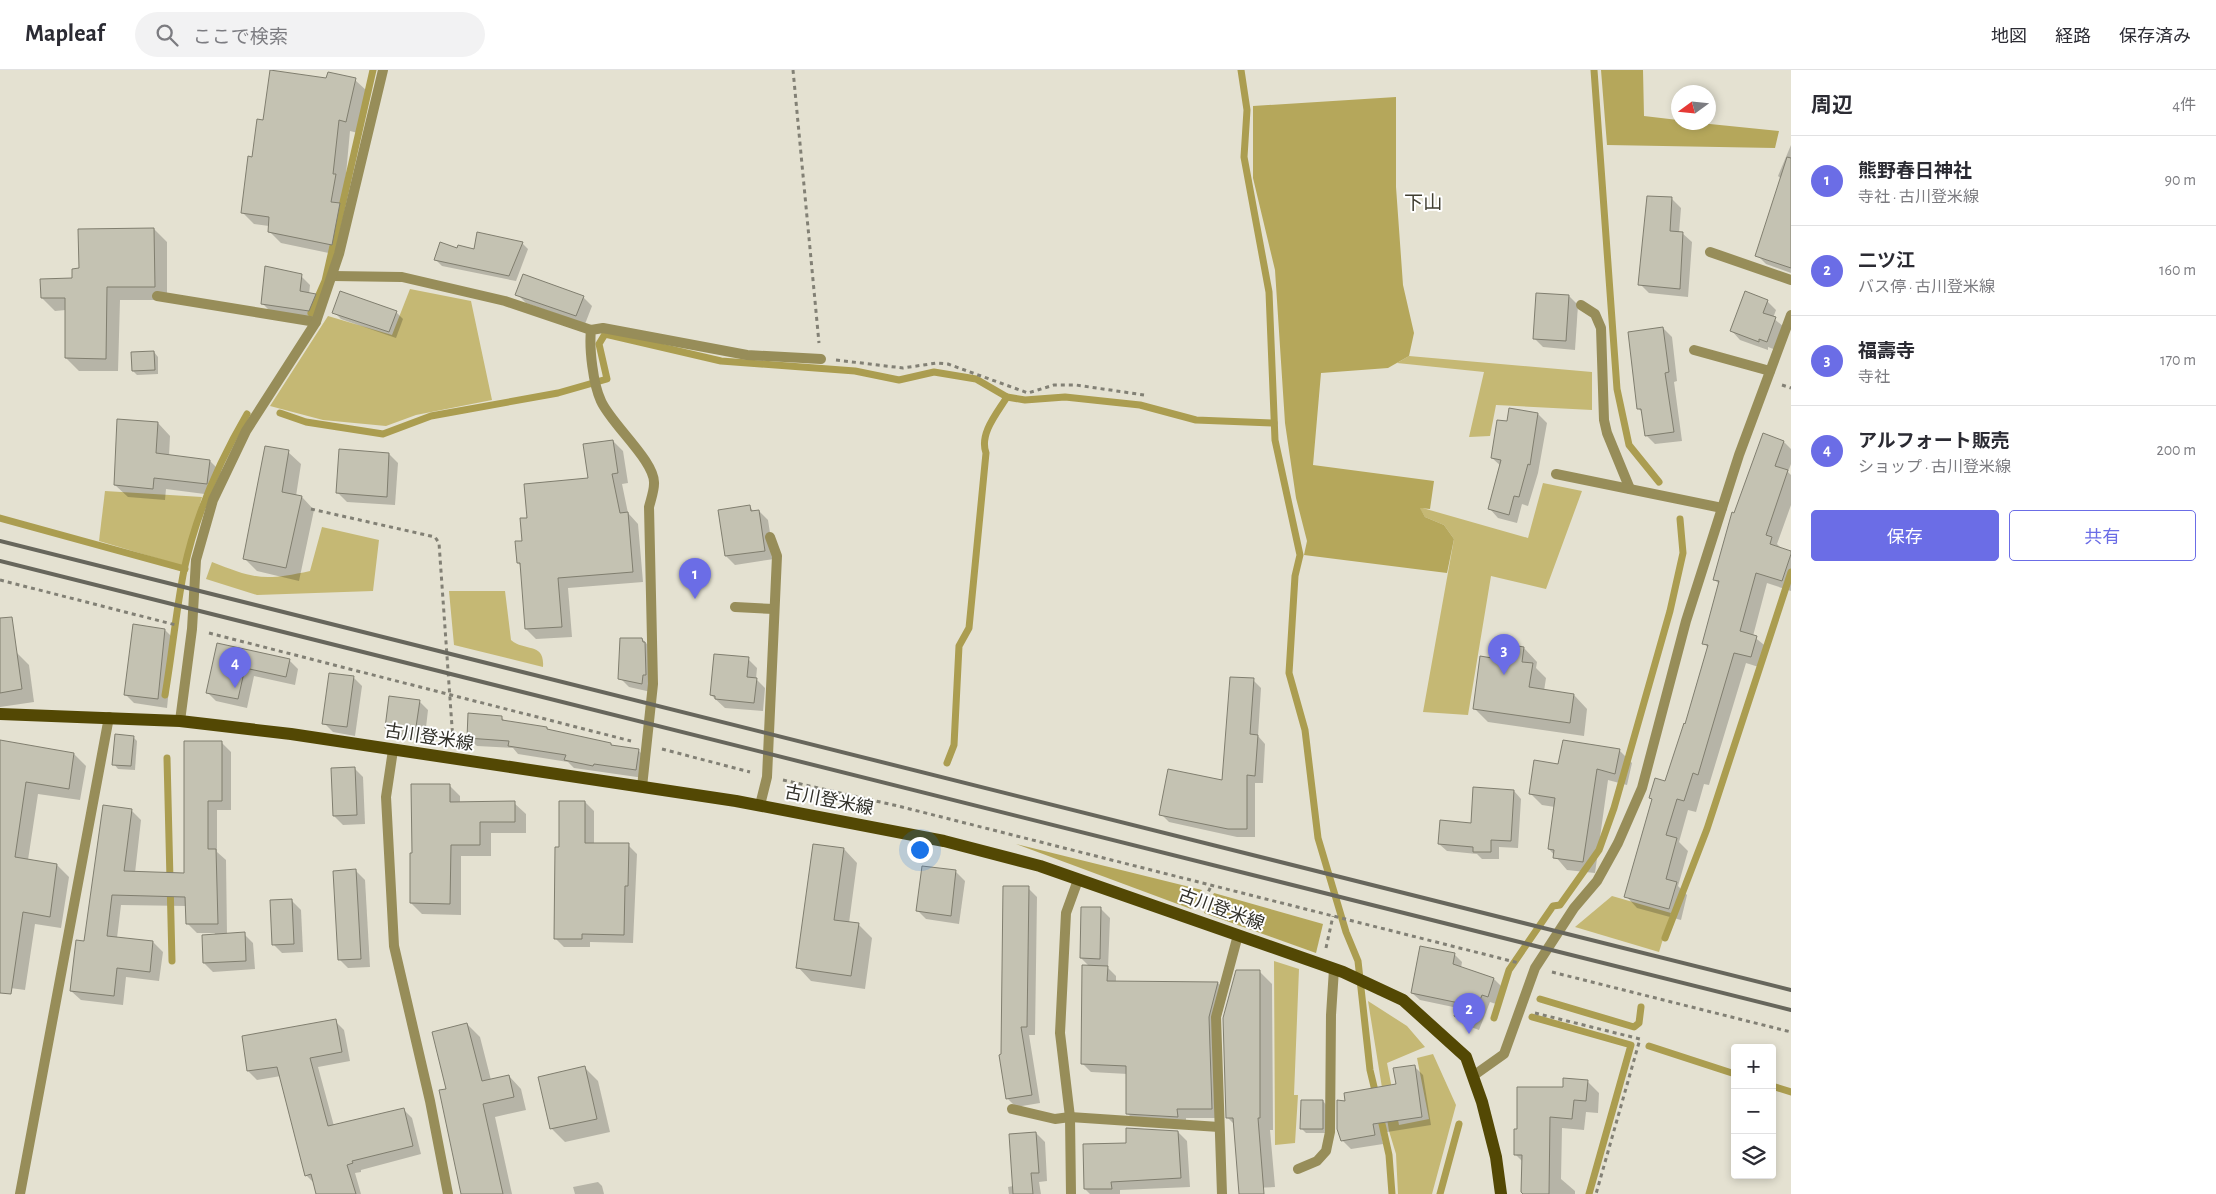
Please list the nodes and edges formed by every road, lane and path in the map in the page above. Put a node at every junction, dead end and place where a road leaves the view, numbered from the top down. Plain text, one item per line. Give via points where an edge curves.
1 (383, 70) edge
2 (793, 70) edge
3 (1710, 252) dead end
4 (333, 276) junction
5 (1791, 280) edge
6 (157, 296) dead end
7 (1581, 305) dead end
8 (1791, 315) edge
9 (316, 322) junction
10 (591, 330) junction
11 (1694, 350) dead end
12 (820, 359) junction
13 (1770, 371) junction
14 (1144, 395) dead end
15 (1556, 474) dead end
16 (1630, 489) junction
17 (1722, 508) junction
18 (311, 509) dead end
19 (770, 537) dead end
20 (0, 580) edge
21 (735, 607) dead end
22 (774, 609) junction
23 (161, 621) dead end
24 (0, 714) edge
25 (109, 717) junction
26 (180, 722) junction
27 (393, 750) junction
28 (454, 760) junction
29 (642, 787) junction
30 (760, 805) junction
31 (1078, 880) junction
32 (1238, 935) junction
33 (1522, 964) dead end
34 (1535, 968) junction
35 (1333, 969) junction
36 (1520, 1009) junction
37 (1791, 1032) edge
38 (1473, 1076) junction
39 (1012, 1109) dead end
40 (1070, 1117) junction
41 (1219, 1127) junction
42 (1298, 1169) dead end
43 (20, 1194) edge
44 (448, 1194) edge
45 (1071, 1194) edge
46 (1222, 1194) edge
47 (1501, 1194) edge
48 (1596, 1194) edge

1 - 4 street
2 - 12 path
3 - 5 street
4 - 9 street
4 - 10 street via 402,277 505,301
6 - 9 street
7 - 16 street via 1596,314 1601,328 1604,420
8 - 13 street
9 - 26 street via 246,430 213,500 196,560 192,629
10 - 12 street via 603,328 747,354
10 - 29 street via 589,348 601,401 646,461 655,482 649,506 653,684
11 - 13 street
12 - 14 path via 903,368 948,364 1028,393 1054,385 1076,385
13 - 17 street
15 - 16 street
16 - 17 street
17 - 34 street via 1686,621 1642,788 1598,881 1574,908
18 - 28 path via 435,537 439,542
19 - 22 street via 777,556
20 - 23 path
21 - 22 street
22 - 30 street via 767,777
24 - 25 main road, 古川登米線
25 - 26 main road, 古川登米線
25 - 43 street
26 - 27 main road, 古川登米線 via 291,734
27 - 28 main road, 古川登米線
27 - 44 street via 386,797 394,946
28 - 29 main road, 古川登米線
29 - 30 main road, 古川登米線
30 - 31 main road, 古川登米線 via 944,841 1040,866
31 - 32 main road, 古川登米線
31 - 40 street via 1066,913 1060,1033
32 - 35 main road, 古川登米線
32 - 41 street via 1216,1017
33 - 35 path via 1333,916
34 - 36 street
34 - 37 path
35 - 38 main road, 古川登米線 via 1403,1000 1466,1057
35 - 42 street via 1330,1132 1326,1151 1317,1161
36 - 38 street via 1504,1054
36 - 48 path via 1640,1038
38 - 47 main road, 古川登米線 via 1496,1157
39 - 40 street via 1055,1119
40 - 41 street
40 - 45 street
41 - 46 street

